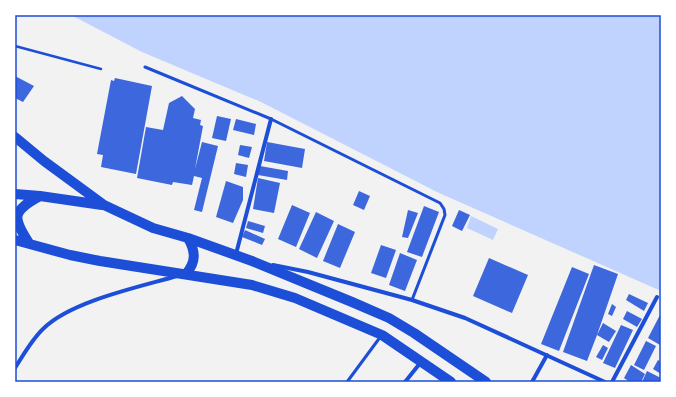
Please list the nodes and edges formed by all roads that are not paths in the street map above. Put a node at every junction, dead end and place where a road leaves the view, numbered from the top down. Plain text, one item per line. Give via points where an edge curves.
1 (146, 67) dead end
2 (271, 119) junction
3 (15, 137) edge
4 (15, 194) edge
5 (40, 196) junction
6 (104, 205) junction
7 (188, 238) junction
8 (15, 240) edge
9 (29, 243) junction
10 (236, 255) junction
11 (252, 261) junction
12 (186, 274) junction
13 (658, 297) dead end
14 (412, 300) junction
15 (382, 335) junction
16 (547, 355) junction
17 (421, 361) junction
18 (15, 368) edge
19 (347, 382) edge
20 (405, 382) edge
21 (451, 382) edge
22 (486, 382) edge
23 (532, 382) edge
24 (605, 382) edge
25 (612, 382) edge

1 - 2 lane
2 - 10 street
2 - 14 lane via 440,203 445,215
3 - 6 main road
4 - 5 main road
5 - 6 main road
5 - 9 main road via 21,207 18,213 20,229
6 - 7 main road via 152,228
7 - 10 main road
7 - 12 main road via 192,246 193,263
8 - 9 main road
9 - 12 main road via 100,261
10 - 11 main road
11 - 14 street via 308,272
11 - 22 main road via 388,318
12 - 15 main road via 252,285 296,298
12 - 18 street via 120,293 65,313 44,328
13 - 25 street
14 - 16 street via 465,318
15 - 17 main road
15 - 19 lane
16 - 23 street
16 - 24 street
17 - 20 street
17 - 21 main road

